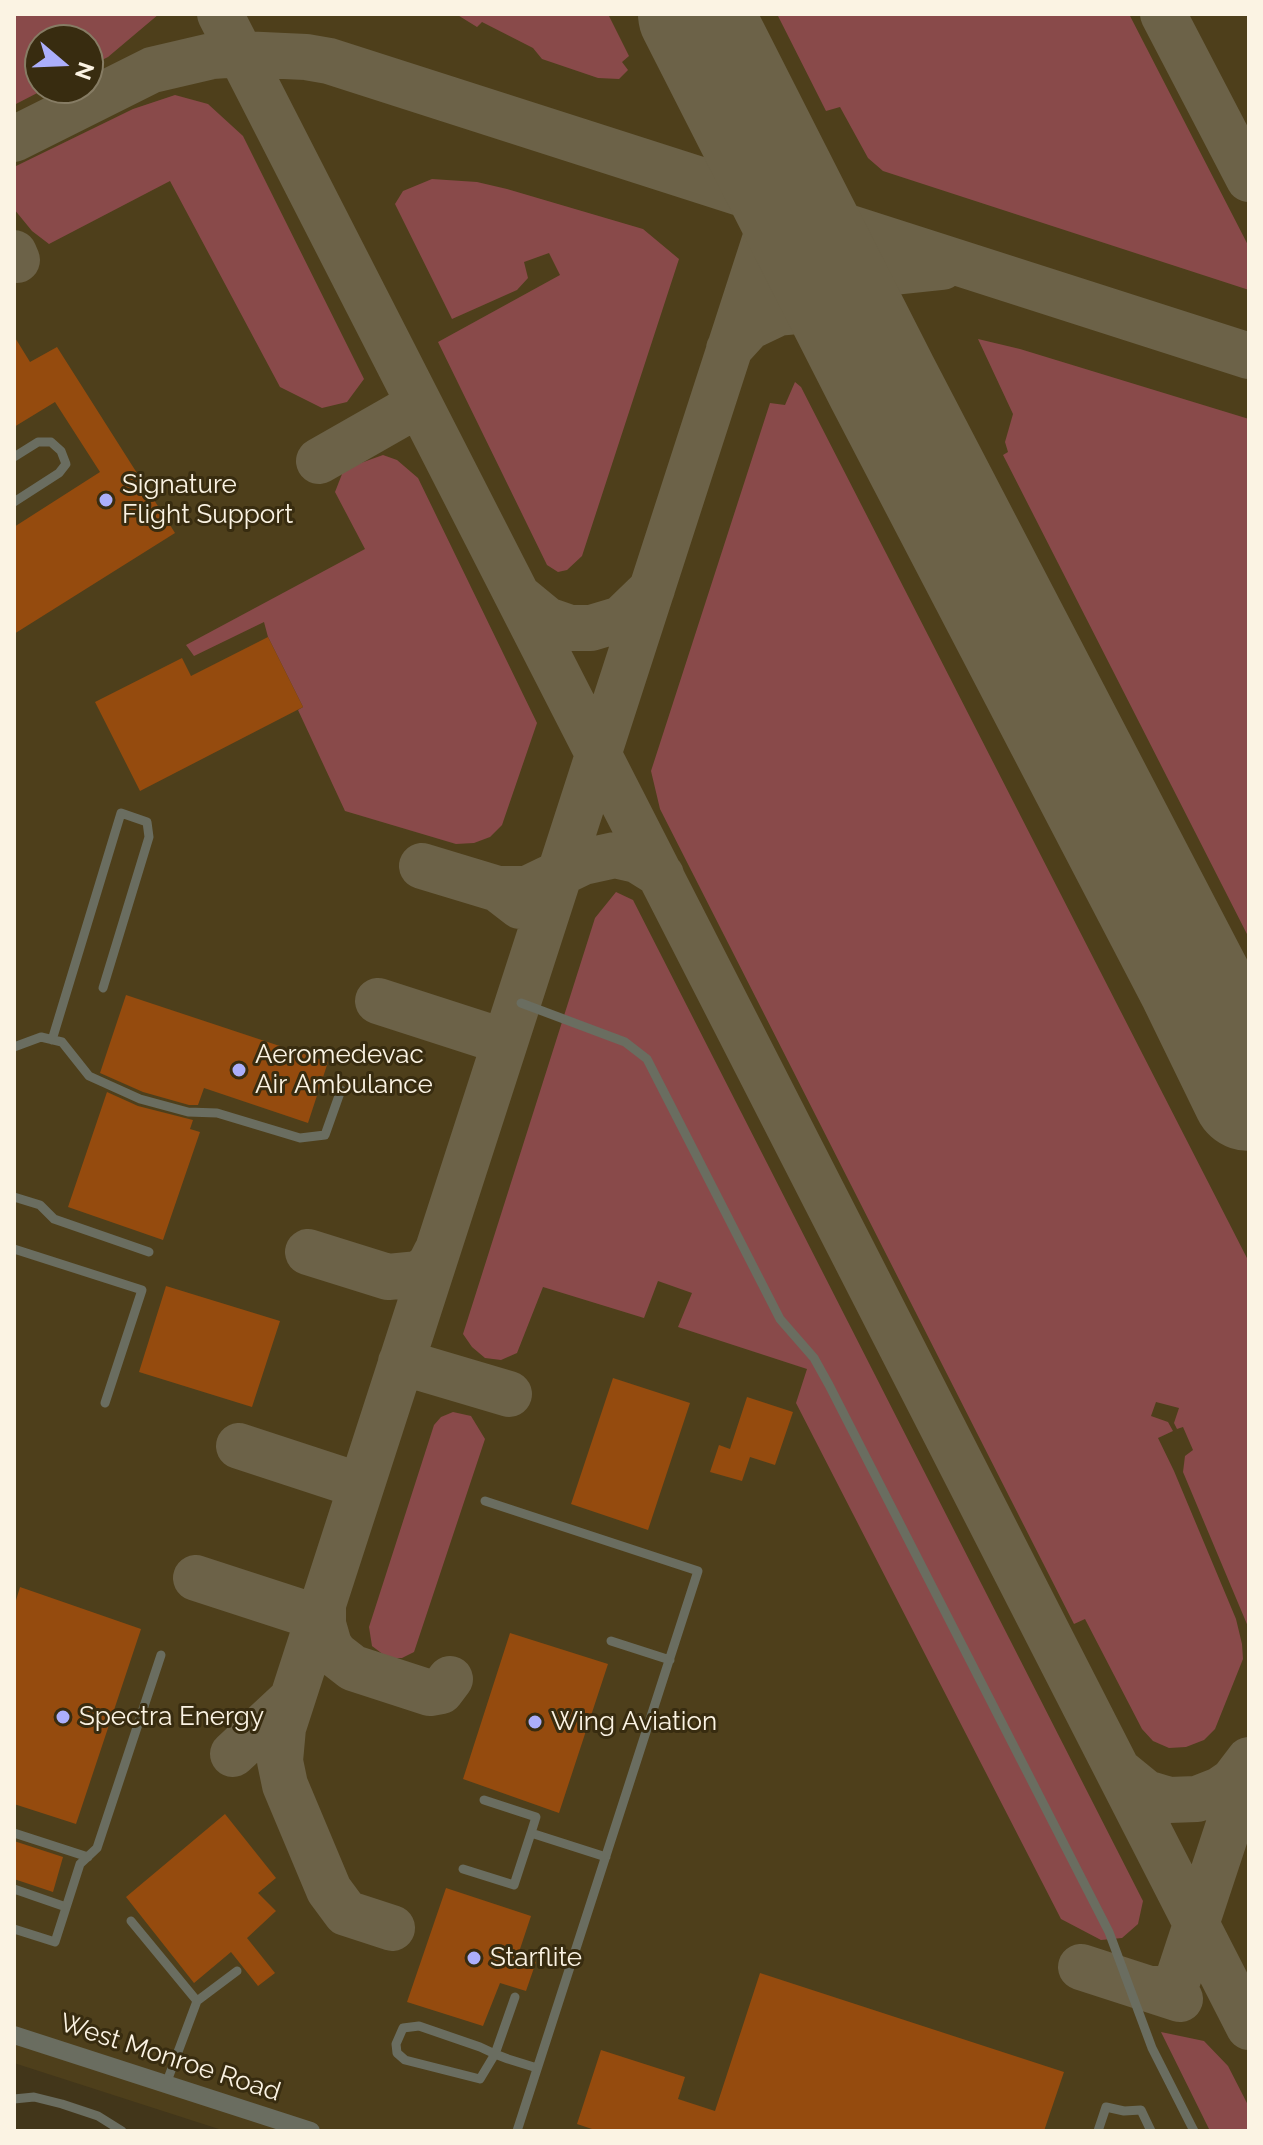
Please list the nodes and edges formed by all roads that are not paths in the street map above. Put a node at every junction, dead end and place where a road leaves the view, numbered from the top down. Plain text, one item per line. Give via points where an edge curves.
1 (14, 457) edge
2 (14, 502) edge
3 (103, 988) dead end
4 (521, 1003) dead end
5 (52, 1040) junction
6 (14, 1047) edge
7 (341, 1090) dead end
8 (14, 1197) edge
9 (14, 1249) edge
10 (149, 1252) dead end
11 (105, 1403) dead end
12 (485, 1501) dead end
13 (611, 1641) dead end
14 (161, 1655) dead end
15 (670, 1660) junction
16 (484, 1800) dead end
17 (14, 1833) edge
18 (531, 1833) junction
19 (88, 1857) junction
20 (606, 1857) junction
21 (463, 1869) dead end
22 (14, 1889) edge
23 (66, 1907) junction
24 (131, 1921) dead end
25 (14, 1929) edge
26 (237, 1971) dead end
27 (515, 1997) dead end
28 (197, 2001) junction
29 (14, 2035) edge
30 (495, 2054) junction
31 (537, 2068) junction
32 (166, 2084) junction
33 (14, 2099) edge
34 (303, 2130) edge
35 (122, 2131) edge
36 (517, 2131) edge
37 (1098, 2131) edge
38 (1151, 2131) edge
39 (1194, 2131) edge

1 - 2 lane via 38,442 51,442 66,464
3 - 5 lane via 149,837 147,822 121,813
4 - 39 lane via 625,1042 647,1059 780,1319 814,1358 1109,1932 1152,2048
5 - 6 lane via 41,1037
5 - 7 lane via 62,1042 89,1076 140,1099 188,1112 217,1113 300,1138 325,1135
8 - 10 lane via 40,1205 54,1219
9 - 11 lane via 142,1290
12 - 15 lane via 698,1571
13 - 15 lane
14 - 19 lane via 97,1848
15 - 20 lane
16 - 18 lane via 536,1817
17 - 19 lane
18 - 20 lane
18 - 21 lane via 514,1885
19 - 23 lane via 80,1864
20 - 31 lane
22 - 23 lane
23 - 25 lane via 55,1942
24 - 28 lane
26 - 28 lane
27 - 30 lane
28 - 32 lane
29 - 32 street, West Monroe Road
30 - 30 lane via 419,2026 403,2028 396,2044 405,2060 480,2079
30 - 31 lane
31 - 36 lane
32 - 34 street, West Monroe Road
33 - 35 lane via 34,2097 62,2104
37 - 38 lane via 1106,2107 1141,2110

